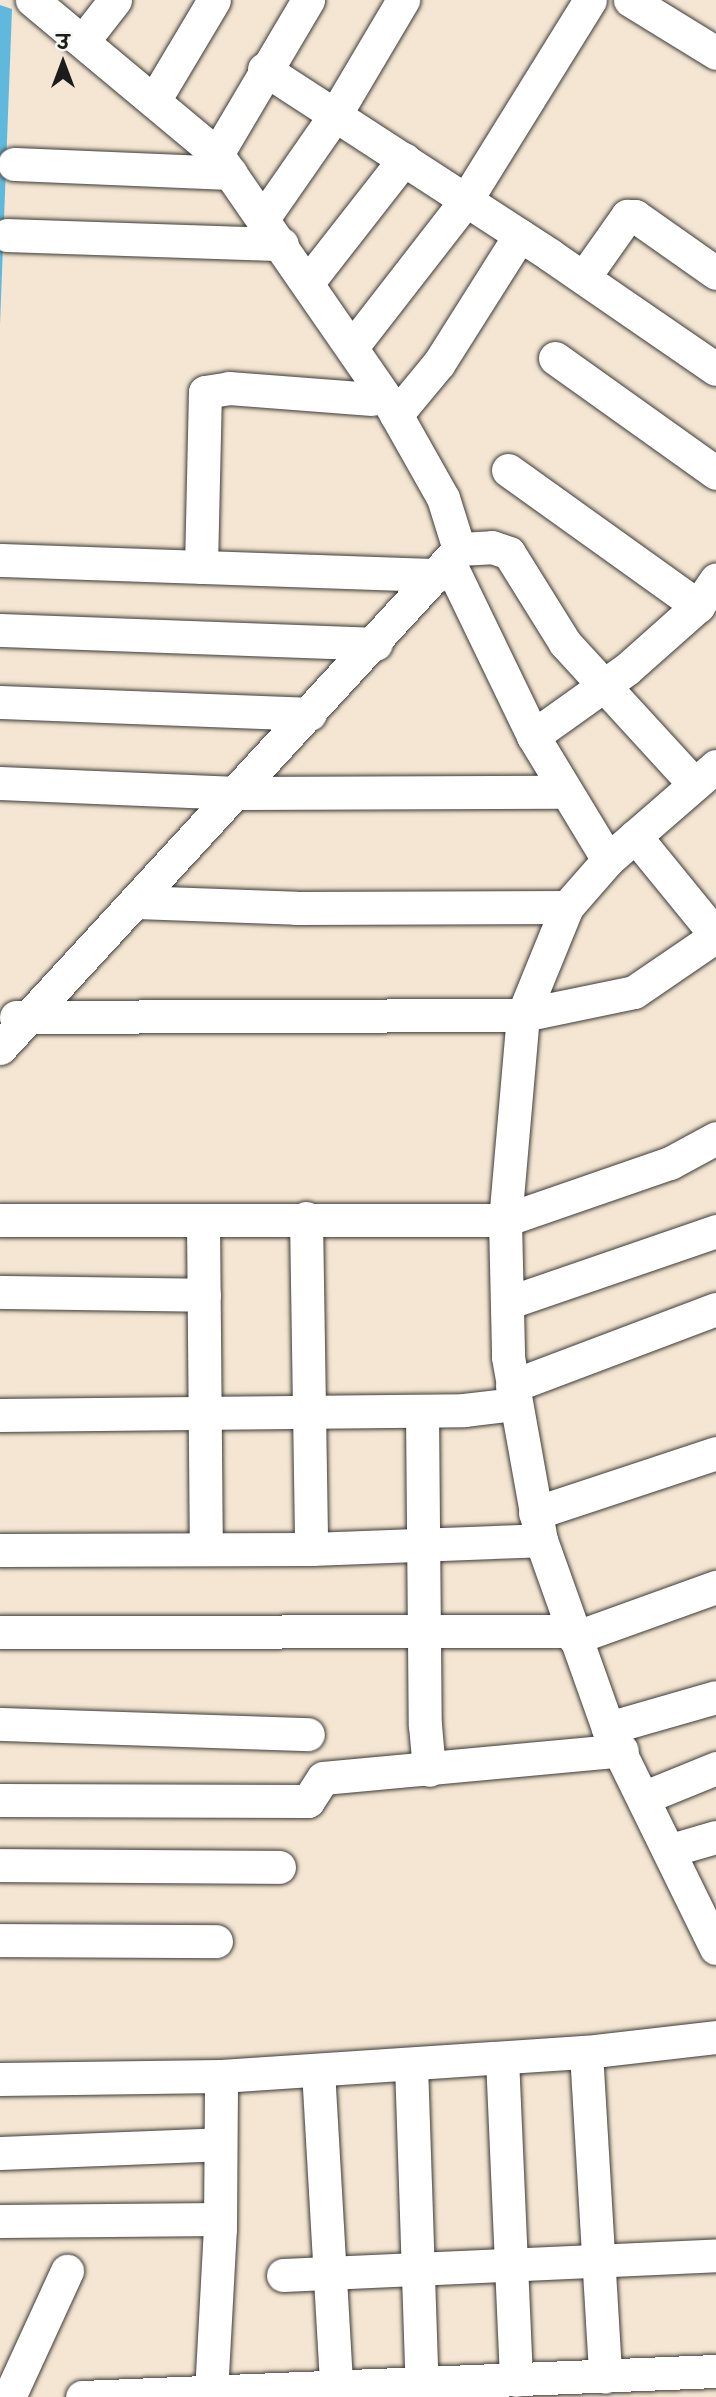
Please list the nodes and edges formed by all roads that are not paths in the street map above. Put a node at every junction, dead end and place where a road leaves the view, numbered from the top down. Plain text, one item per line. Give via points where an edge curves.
1 (32, 0) edge
2 (115, 0) edge
3 (214, 0) edge
4 (308, 0) edge
5 (402, 0) edge
6 (590, 0) edge
7 (645, 4) edge
8 (83, 41) junction
9 (716, 53) edge
10 (264, 69) junction
11 (155, 99) junction
12 (335, 115) junction
13 (404, 159) junction
14 (15, 164) dead end
15 (224, 164) junction
16 (466, 200) junction
17 (264, 217) junction
18 (7, 235) dead end
19 (520, 235) junction
20 (282, 244) junction
21 (716, 273) edge
22 (584, 277) junction
23 (308, 282) junction
24 (352, 347) junction
25 (555, 358) dead end
26 (716, 369) edge
27 (384, 407) junction
28 (508, 470) dead end
29 (716, 473) edge
30 (0, 560) edge
31 (449, 562) junction
32 (201, 567) junction
33 (707, 592) edge
34 (0, 631) edge
35 (376, 643) junction
36 (604, 685) junction
37 (0, 702) edge
38 (310, 714) junction
39 (533, 736) junction
40 (708, 777) edge
41 (0, 783) edge
42 (564, 792) junction
43 (237, 793) junction
44 (635, 836) junction
45 (608, 860) junction
46 (136, 902) junction
47 (567, 907) junction
48 (715, 935) edge
49 (523, 1015) junction
50 (14, 1017) edge
51 (0, 1048) edge
52 (716, 1138) edge
53 (306, 1218) junction
54 (0, 1220) edge
55 (203, 1220) junction
56 (505, 1220) junction
57 (716, 1231) edge
58 (0, 1292) edge
59 (204, 1295) junction
60 (507, 1303) junction
61 (716, 1309) edge
62 (513, 1395) junction
63 (422, 1411) junction
64 (311, 1413) junction
65 (0, 1415) edge
66 (203, 1415) junction
67 (716, 1453) edge
68 (538, 1527) junction
69 (424, 1545) junction
70 (206, 1548) junction
71 (312, 1549) junction
72 (0, 1550) edge
73 (716, 1587) edge
74 (424, 1631) junction
75 (0, 1632) edge
76 (572, 1634) junction
77 (716, 1697) edge
78 (0, 1724) edge
79 (308, 1734) dead end
80 (615, 1739) junction
81 (716, 1768) edge
82 (429, 1770) junction
83 (645, 1797) junction
84 (0, 1800) edge
85 (716, 1837) edge
86 (671, 1850) junction
87 (0, 1865) edge
88 (279, 1867) dead end
89 (714, 1936) edge
90 (0, 1940) edge
91 (216, 1941) dead end
92 (716, 2037) edge
93 (586, 2053) junction
94 (502, 2058) junction
95 (411, 2064) junction
96 (318, 2070) junction
97 (221, 2076) junction
98 (0, 2079) edge
99 (220, 2144) junction
100 (0, 2153) edge
101 (220, 2219) junction
102 (0, 2221) edge
103 (716, 2255) edge
104 (597, 2260) junction
105 (511, 2263) junction
106 (419, 2266) junction
107 (66, 2271) dead end
108 (330, 2272) junction
109 (283, 2275) dead end
110 (716, 2371) edge
111 (605, 2376) junction
112 (522, 2385) edge
113 (650, 2386) edge
114 (558, 2387) edge
115 (474, 2389) edge
116 (423, 2390) edge
117 (337, 2392) edge
118 (293, 2393) edge
119 (219, 2394) edge
120 (156, 2396) edge
121 (9, 2397) edge
122 (82, 2397) edge
123 (91, 2397) edge

1 - 8 street
2 - 8 street
3 - 11 street
4 - 10 street
5 - 12 street
6 - 16 street
7 - 9 street
8 - 11 street
10 - 12 street
10 - 15 street
11 - 15 street
12 - 13 street
12 - 17 street
13 - 16 street
13 - 23 street
14 - 15 street
15 - 17 street
16 - 19 street
16 - 24 street
17 - 20 street
18 - 20 street
19 - 22 street
19 - 27 street via 439,363
20 - 23 street
21 - 22 street via 635,216 627,216
22 - 26 street
23 - 24 street
24 - 27 street
25 - 29 street
27 - 31 street via 443,498
27 - 32 street via 229,388 205,392
28 - 33 street
30 - 32 street
31 - 32 street
31 - 35 street
31 - 36 street via 492,547 509,553 565,643
31 - 39 street
33 - 36 street
34 - 35 street
35 - 38 street
36 - 39 street
36 - 40 street
37 - 38 street
38 - 43 street
39 - 42 street
40 - 44 street
41 - 43 street
42 - 43 street
42 - 45 street
43 - 46 street
44 - 45 street
44 - 48 street
45 - 47 street
46 - 47 street via 296,908
46 - 50 street
47 - 49 street
48 - 49 street via 634,992
49 - 50 street
49 - 56 street
50 - 51 street
52 - 56 street via 670,1163
53 - 55 street
53 - 56 street
53 - 64 street
54 - 55 street
55 - 59 street
56 - 60 street
57 - 60 street
58 - 59 street
59 - 66 street
60 - 62 street
61 - 62 street
62 - 63 street
62 - 68 street
63 - 64 street
63 - 69 street
64 - 66 street
64 - 71 street
65 - 66 street
66 - 70 street
67 - 68 street
68 - 69 street
68 - 76 street
69 - 71 street
69 - 74 street
70 - 71 street
70 - 72 street
73 - 76 street
74 - 75 street
74 - 76 street
74 - 82 street
76 - 80 street
77 - 80 street
78 - 79 street
80 - 82 street
80 - 83 street
81 - 83 street
82 - 84 street via 323,1778 308,1801
83 - 86 street
85 - 86 street
86 - 89 street
87 - 88 street
90 - 91 street
92 - 93 street
93 - 94 street
93 - 104 street
94 - 95 street
94 - 105 street
95 - 96 street
95 - 106 street
96 - 97 street
96 - 108 street
97 - 98 street
97 - 99 street
99 - 100 street
99 - 101 street
101 - 102 street
101 - 119 street
103 - 104 street
104 - 105 street
104 - 111 street
105 - 106 street
105 - 112 street
106 - 108 street
106 - 116 street
107 - 121 street
108 - 109 street
108 - 117 street
110 - 113 street
111 - 113 street
111 - 114 street
112 - 114 street
112 - 115 street
115 - 116 street
116 - 117 street
117 - 118 street
118 - 119 street
119 - 120 street
120 - 123 street
122 - 123 street

